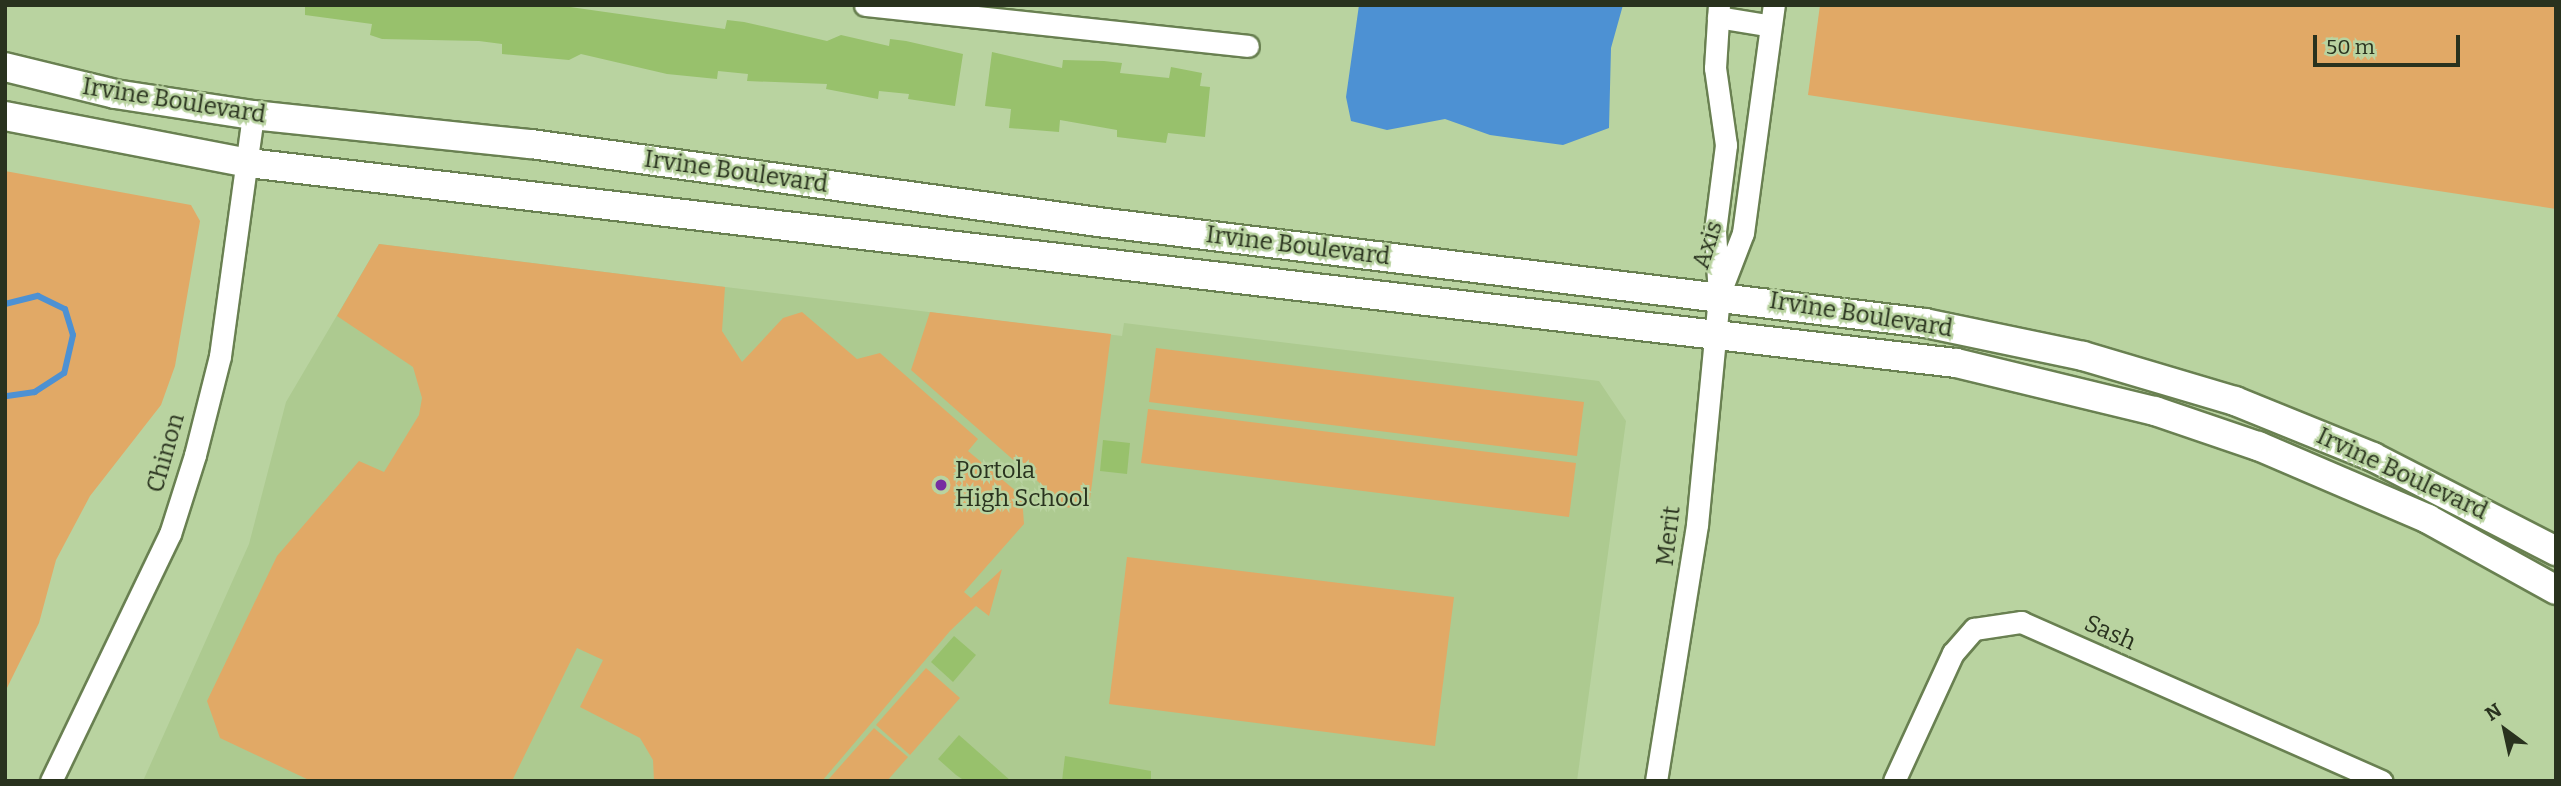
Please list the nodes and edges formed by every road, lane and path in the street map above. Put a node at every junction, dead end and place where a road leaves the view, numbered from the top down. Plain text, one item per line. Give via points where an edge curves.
1 (864, 5) edge
2 (906, 8) edge
3 (1718, 11) edge
4 (1771, 15) edge
5 (1248, 46) dead end
6 (5, 67) edge
7 (253, 115) junction
8 (5, 116) edge
9 (248, 163) junction
10 (1719, 295) junction
11 (1714, 336) junction
12 (2556, 551) edge
13 (2556, 590) edge
14 (51, 781) edge
15 (1656, 781) edge
16 (1894, 781) edge
17 (2381, 781) edge

1 - 2 street
2 - 5 street
3 - 4 street
3 - 10 street, Axis via 1715,68 1726,145 1715,231
4 - 10 street, Axis via 1743,233
6 - 7 main road, Irvine Boulevard via 115,94
7 - 9 street, Chinon
7 - 10 main road, Irvine Boulevard via 531,144 1098,222
8 - 9 main road, Irvine Boulevard
9 - 11 main road, Irvine Boulevard
9 - 14 street, Chinon via 220,356 187,481 170,534
10 - 11 street, Merit
10 - 12 main road, Irvine Boulevard via 1925,323 2190,386 2373,457
11 - 13 main road, Irvine Boulevard via 1956,363 2155,411 2335,477
11 - 15 street, Merit via 1697,525
16 - 17 street, Sash via 1953,653 1974,629 2021,622

